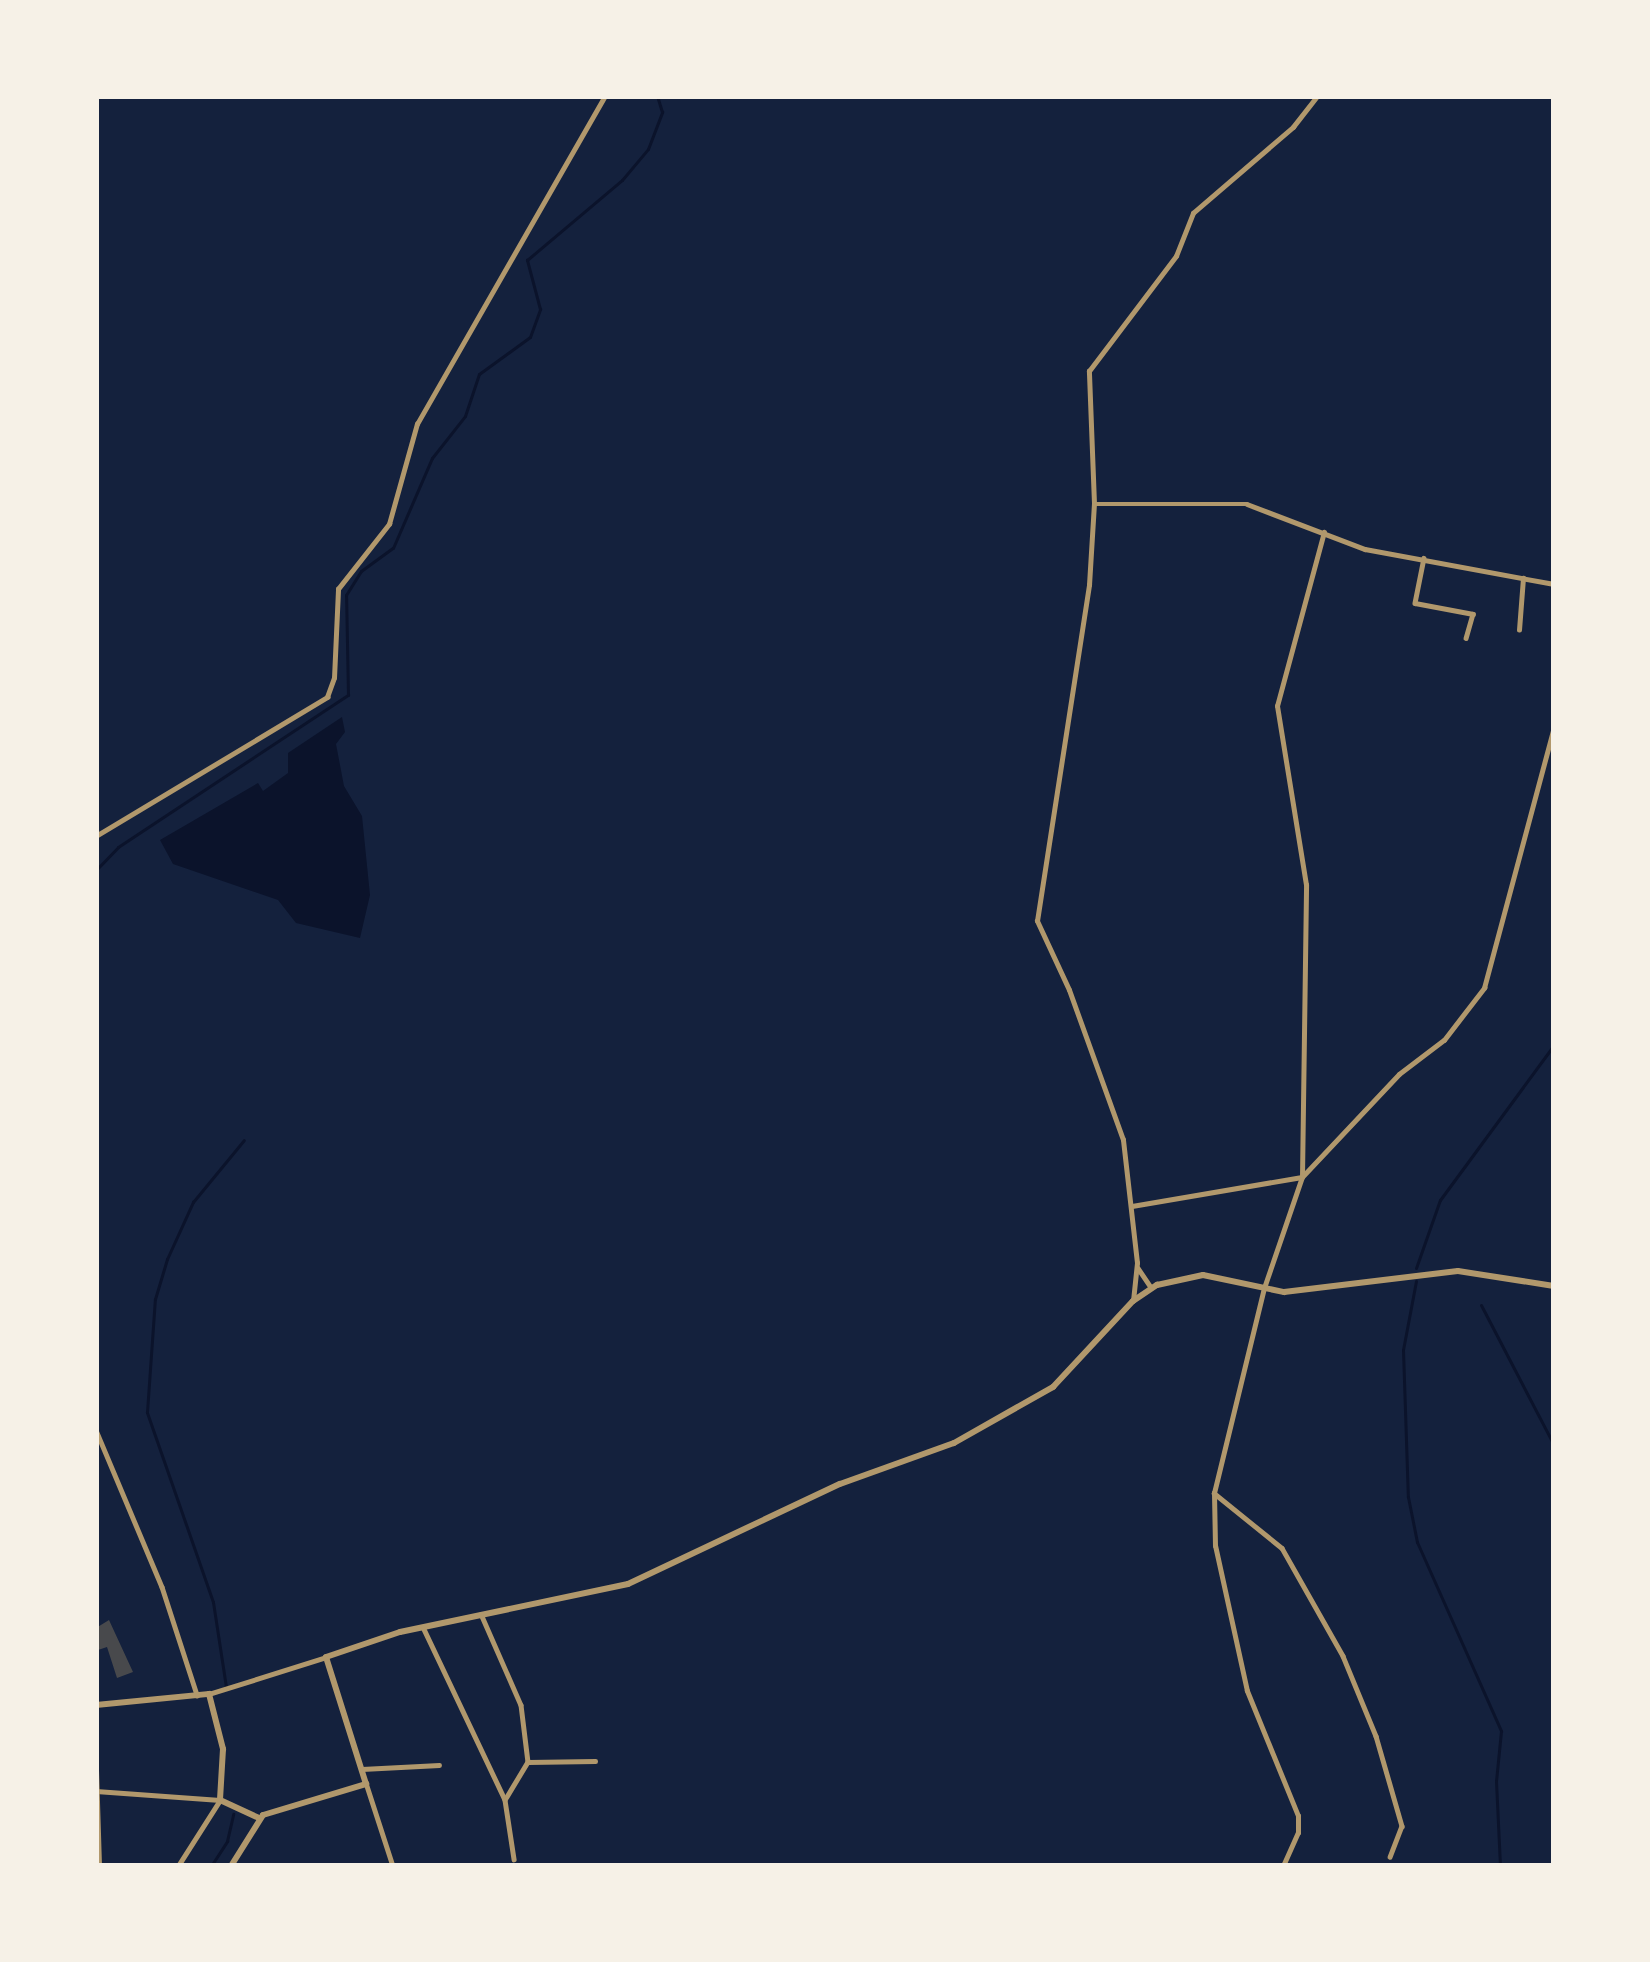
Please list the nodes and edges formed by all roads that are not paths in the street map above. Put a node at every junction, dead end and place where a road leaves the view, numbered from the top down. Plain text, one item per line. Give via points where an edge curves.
1 (605, 96) edge
2 (1317, 96) edge
3 (1094, 505) junction
4 (1324, 532) junction
5 (1424, 558) junction
6 (1523, 578) junction
7 (1554, 584) edge
8 (1519, 630) dead end
9 (1466, 638) dead end
10 (1554, 726) edge
11 (96, 822) edge
12 (97, 836) edge
13 (1302, 1177) junction
14 (1132, 1206) junction
15 (1137, 1263) junction
16 (1554, 1286) edge
17 (1151, 1287) junction
18 (1264, 1288) junction
19 (1133, 1301) junction
20 (96, 1430) edge
21 (1214, 1493) junction
22 (481, 1614) junction
23 (423, 1627) junction
24 (326, 1657) junction
25 (209, 1694) junction
26 (196, 1695) junction
27 (96, 1705) edge
28 (528, 1762) junction
29 (596, 1762) dead end
30 (439, 1765) dead end
31 (362, 1769) junction
32 (96, 1770) edge
33 (366, 1784) junction
34 (97, 1791) edge
35 (220, 1799) junction
36 (505, 1800) junction
37 (259, 1818) junction
38 (1390, 1857) dead end
39 (514, 1859) dead end
40 (99, 1866) edge
41 (178, 1866) edge
42 (231, 1866) edge
43 (393, 1866) edge
44 (1283, 1866) edge

1 - 12 street via 417,424 389,524 338,589 327,697
2 - 3 street via 1293,127 1193,213 1176,256 1093,363
3 - 4 street via 1247,504
3 - 14 street via 1084,626 1037,921 1117,1117
4 - 5 street via 1365,549
4 - 13 street via 1277,706 1306,885
5 - 6 street
5 - 9 street via 1415,603 1473,614
6 - 7 street
6 - 8 street
10 - 13 street via 1484,988 1444,1040 1399,1074
11 - 12 street
13 - 14 street
13 - 18 street
14 - 15 street
15 - 17 street
15 - 19 street
16 - 18 street via 1446,1271
17 - 18 street via 1203,1275
17 - 19 street
18 - 21 street
19 - 22 street via 1063,1378 975,1433 840,1484 628,1584
20 - 26 street via 162,1587
21 - 38 street via 1282,1548 1342,1656 1402,1826
21 - 44 street via 1215,1546 1247,1691 1298,1816
22 - 23 street
22 - 28 street via 521,1705
23 - 24 street
23 - 36 street
24 - 25 street
24 - 31 street
25 - 26 street
25 - 35 street via 223,1749
26 - 27 street
28 - 29 street
28 - 36 street
30 - 31 street
31 - 33 street
32 - 34 street
33 - 37 street
33 - 43 street
34 - 35 street
34 - 40 street
35 - 37 street
35 - 41 street
36 - 39 street
37 - 42 street

